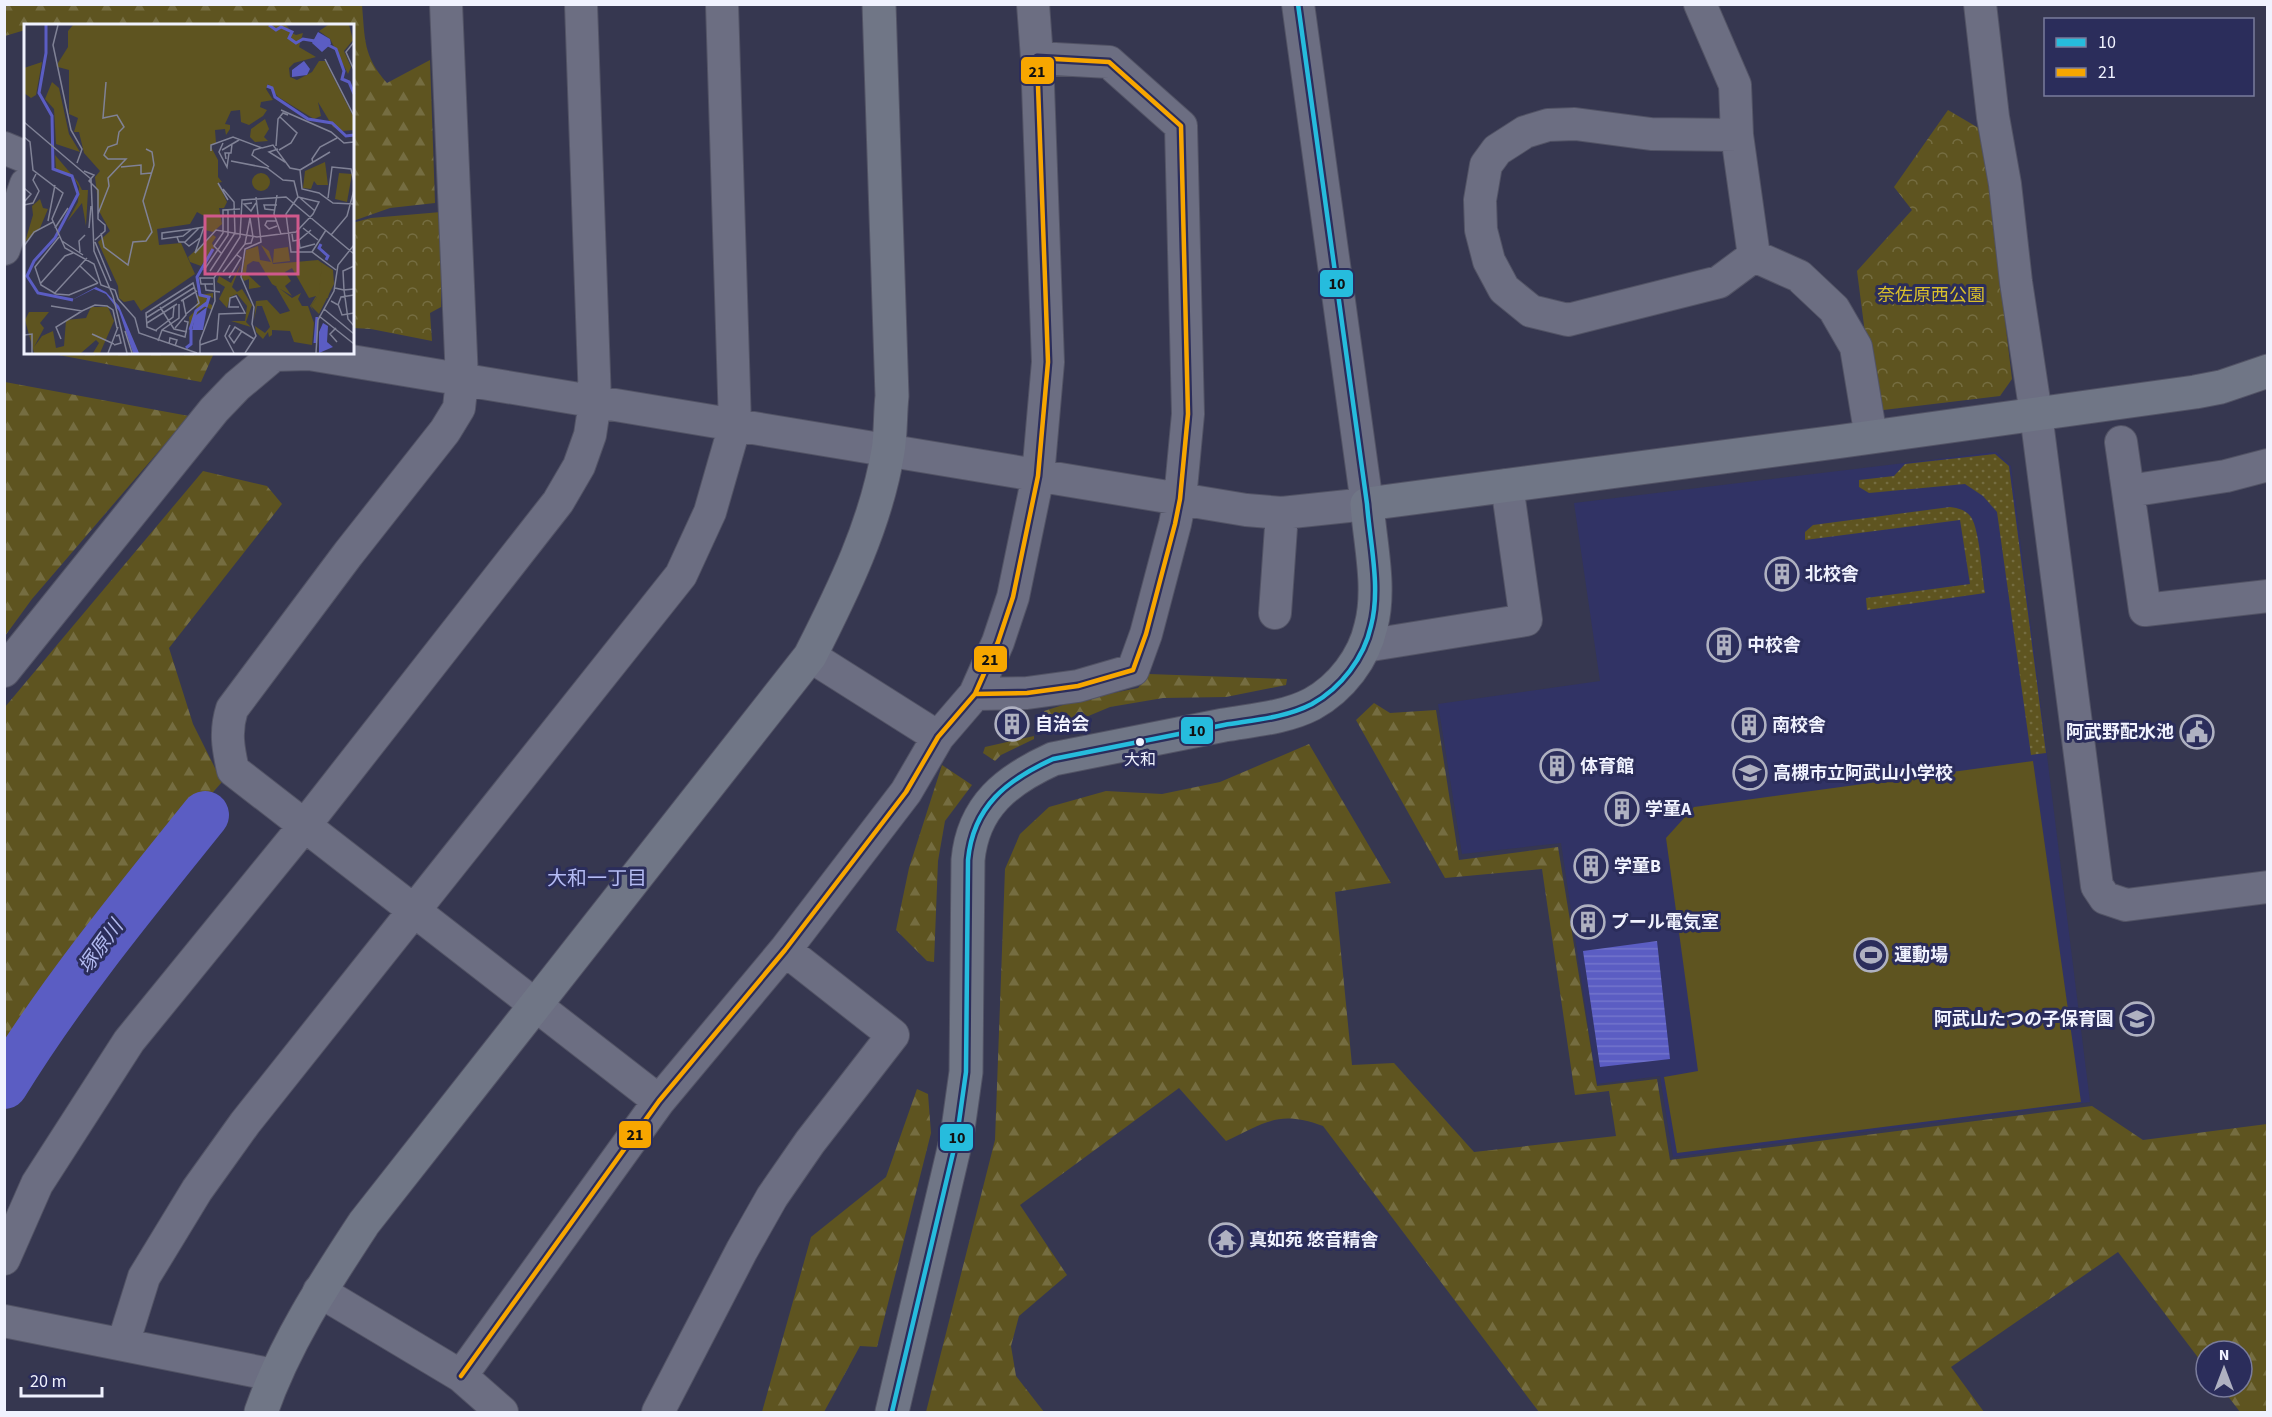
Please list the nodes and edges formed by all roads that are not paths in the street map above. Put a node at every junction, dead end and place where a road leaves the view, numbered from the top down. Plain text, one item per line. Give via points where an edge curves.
1 (446, 4) edge
2 (581, 4) edge
3 (722, 4) edge
4 (879, 4) edge
5 (1033, 4) edge
6 (1298, 4) edge
7 (1700, 4) edge
8 (1980, 4) edge
9 (1037, 58) junction
10 (1737, 135) junction
11 (4, 148) edge
12 (24, 156) edge
13 (24, 190) edge
14 (4, 249) edge
15 (1754, 256) junction
16 (2268, 371) edge
17 (462, 380) junction
18 (595, 402) junction
19 (2036, 414) junction
20 (735, 425) junction
21 (1871, 437) junction
22 (2121, 442) dead end
23 (888, 451) junction
24 (2268, 465) edge
25 (1038, 476) junction
26 (1507, 485) junction
27 (2129, 492) junction
28 (1180, 499) junction
29 (1367, 504) junction
30 (1282, 513) junction
31 (2268, 596) edge
32 (1275, 614) dead end
33 (1365, 646) junction
34 (810, 656) junction
35 (4, 671) edge
36 (975, 694) junction
37 (938, 737) junction
38 (305, 825) junction
39 (2268, 887) edge
40 (414, 910) junction
41 (785, 950) junction
42 (535, 1005) junction
43 (659, 1101) junction
44 (4, 1258) edge
45 (318, 1292) junction
46 (4, 1320) edge
47 (123, 1344) junction
48 (274, 1375) junction
49 (460, 1376) junction
50 (261, 1413) edge
51 (502, 1413) edge
52 (658, 1413) edge
53 (892, 1413) edge

1 - 17 street
2 - 18 street
3 - 20 street
4 - 23 street via 892,396
5 - 9 street
6 - 29 street
7 - 10 street via 1735,86
8 - 19 street via 1992,117 2002,163
9 - 25 street via 1048,362
9 - 28 street via 1108,62 1181,126 1188,414
10 - 15 street
10 - 15 street via 1650,134 1575,124 1548,125 1525,132 1497,150 1486,165 1480,200 1481,230 1489,261 1504,289 1531,311 1568,320 1719,282
11 - 12 street
13 - 14 street
15 - 21 street via 1800,276 1834,309 1856,347
16 - 19 street via 2222,387
17 - 18 street
17 - 35 street via 309,354 274,355 214,410
17 - 38 street via 459,408 446,430 232,709 227,735 233,770
18 - 20 street
18 - 38 street via 590,435 579,466 558,502
19 - 21 street
19 - 39 street via 2097,886 2105,898 2126,905
20 - 23 street
20 - 40 street via 710,512 681,575
21 - 26 street
22 - 27 street
23 - 25 street
23 - 34 street via 872,516 851,576
24 - 27 street
25 - 28 street
25 - 36 street via 1013,597
26 - 29 street
26 - 33 street via 1540,620
27 - 31 street via 2145,610
28 - 30 street
28 - 36 street via 1134,670 1078,686 1027,693
29 - 30 street
29 - 33 street via 1375,606
30 - 32 street
33 - 53 street via 1337,686 1295,711 1053,759 1026,771 1001,790 982,815 974,829 968,860 963,1104
34 - 37 street
34 - 42 street
36 - 37 street
37 - 41 street via 906,792
38 - 40 street
38 - 44 street via 129,1041 37,1184
40 - 42 street
40 - 47 street via 245,1123 197,1190 144,1277
41 - 43 street
41 - 52 street via 893,1035 772,1197
42 - 43 street
42 - 45 street via 364,1223
43 - 49 street
45 - 48 street
45 - 49 street
46 - 47 street
47 - 48 street
48 - 50 street
49 - 51 street

